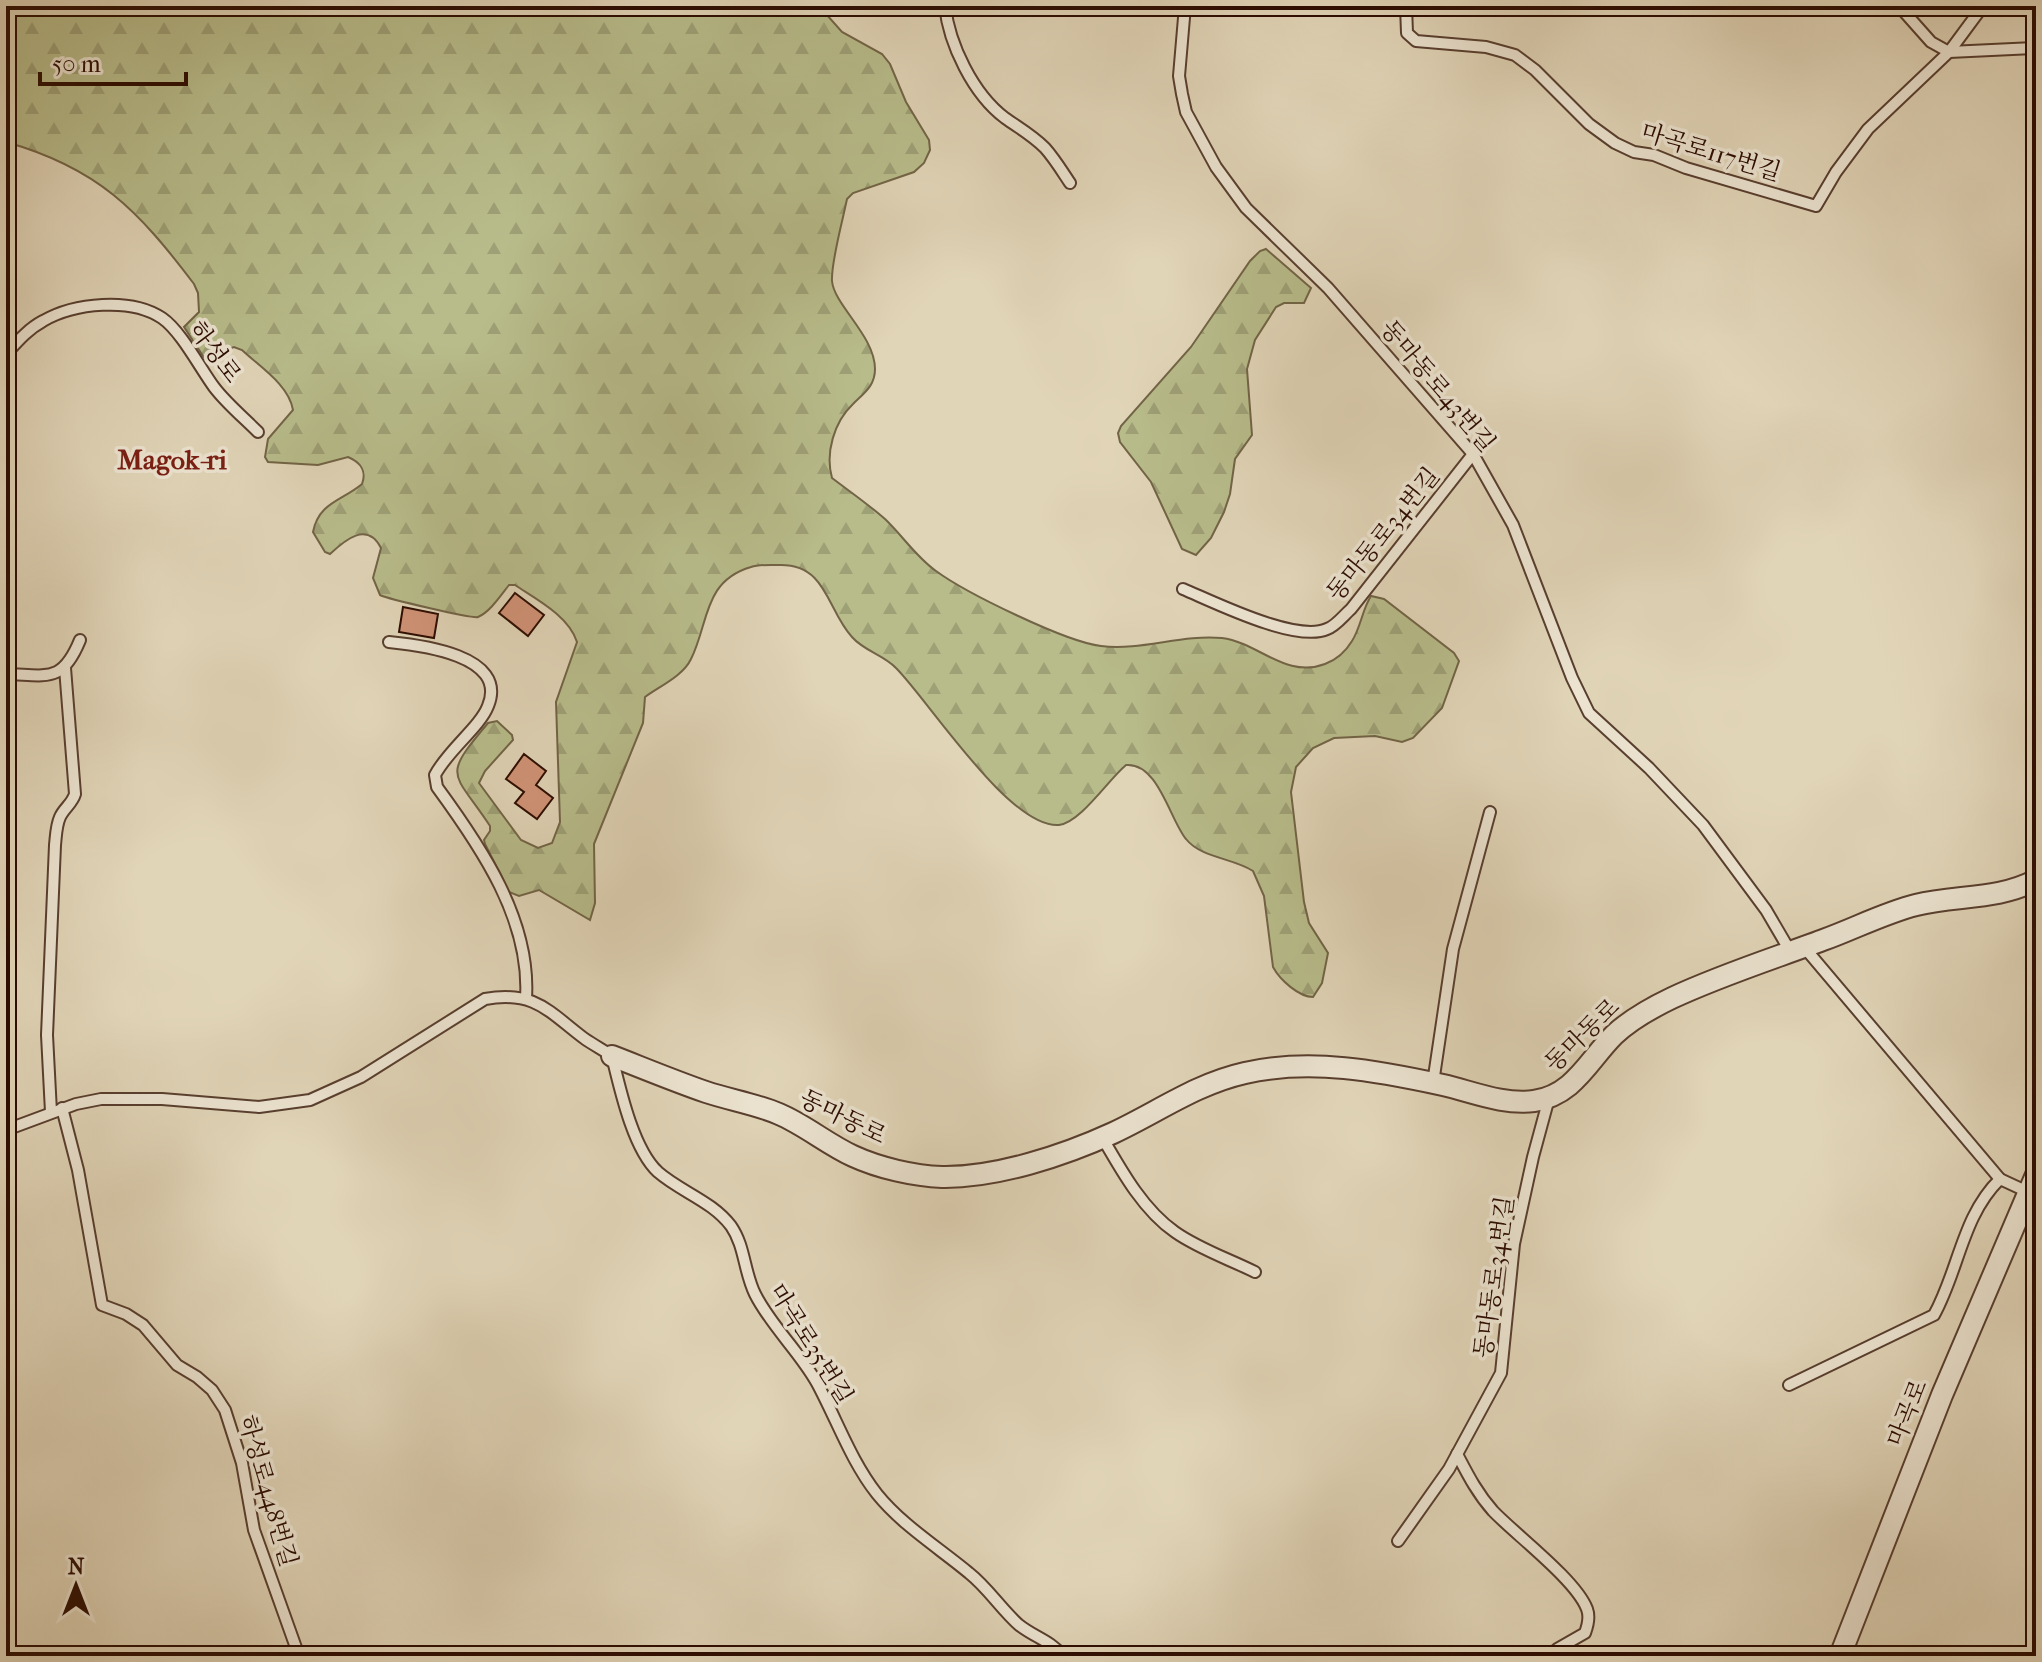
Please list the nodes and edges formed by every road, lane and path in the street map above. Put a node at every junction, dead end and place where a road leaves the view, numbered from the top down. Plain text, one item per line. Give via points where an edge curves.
1 (945, 6) edge
2 (1185, 6) edge
3 (1406, 6) edge
4 (1899, 6) edge
5 (1983, 6) edge
6 (2036, 48) edge
7 (1949, 52) junction
8 (1070, 183) dead end
9 (6, 354) edge
10 (258, 432) dead end
11 (1473, 454) junction
12 (1183, 589) dead end
13 (80, 640) dead end
14 (389, 642) dead end
15 (65, 668) junction
16 (6, 674) edge
17 (1490, 812) dead end
18 (2036, 880) edge
19 (1797, 949) junction
20 (526, 998) junction
21 (612, 1056) junction
22 (1433, 1083) junction
23 (1549, 1098) junction
24 (62, 1108) junction
25 (51, 1112) junction
26 (6, 1130) edge
27 (1102, 1137) junction
28 (2000, 1179) junction
29 (2028, 1192) edge
30 (2036, 1230) edge
31 (1255, 1272) dead end
32 (1789, 1385) dead end
33 (1457, 1454) junction
34 (1398, 1541) dead end
35 (1557, 1649) dead end
36 (299, 1656) edge
37 (1063, 1656) edge
38 (1840, 1656) edge

1 - 8 lane via 955,49 974,81 1003,116 1047,150
2 - 11 lane, 동마동로43번길 via 1182,94 1216,167 1246,208 1328,288
3 - 7 lane, 마곡로117번길 via 1407,33 1416,41 1515,55 1615,143 1816,206 1868,129
4 - 7 lane via 1931,42
5 - 7 lane, 마곡로117번길
6 - 7 lane
9 - 10 lane, 하성로 via 41,321 59,313 91,307 143,309 164,319 217,391
11 - 12 lane, 동마동로34번길 via 1351,609 1328,629 1289,629
11 - 19 lane, 동마동로43번길 via 1513,525 1589,713 1703,825
13 - 15 lane
14 - 20 lane via 455,653 488,679 488,707 435,775 437,787 483,854 504,896 523,948
15 - 16 lane via 52,676
15 - 25 lane via 75,794 58,823 55,845 47,1035
17 - 22 lane via 1453,949
18 - 19 street, 동마동로 via 2003,893 1916,905
19 - 23 street, 동마동로 via 1652,1007 1611,1038 1565,1090
19 - 28 lane
20 - 21 lane
20 - 24 lane via 499,996 472,1005 361,1077 310,1100 259,1107 129,1098
21 - 27 street, 동마동로 via 776,1113 856,1157 918,1174 943,1177 1014,1167
21 - 37 lane, 마곡로35번길 via 644,1157 722,1214 734,1230 763,1309 816,1382 867,1481 971,1574 1020,1626
22 - 23 street, 동마동로 via 1504,1101
22 - 27 street, 동마동로 via 1335,1067 1299,1065 1248,1072 1191,1091
23 - 33 lane, 동마동로34번길 via 1514,1244 1501,1373
24 - 25 lane
24 - 36 lane, 하성로448번길 via 102,1305 143,1325 177,1365 212,1390 225,1410 242,1463 254,1530
25 - 26 lane
27 - 31 lane via 1143,1200 1168,1226
28 - 29 lane
28 - 32 lane via 1975,1211 1934,1315
29 - 30 lane
29 - 38 street, 마곡로
33 - 34 lane, 동마동로34번길
33 - 35 lane via 1474,1488 1587,1609 1585,1633

